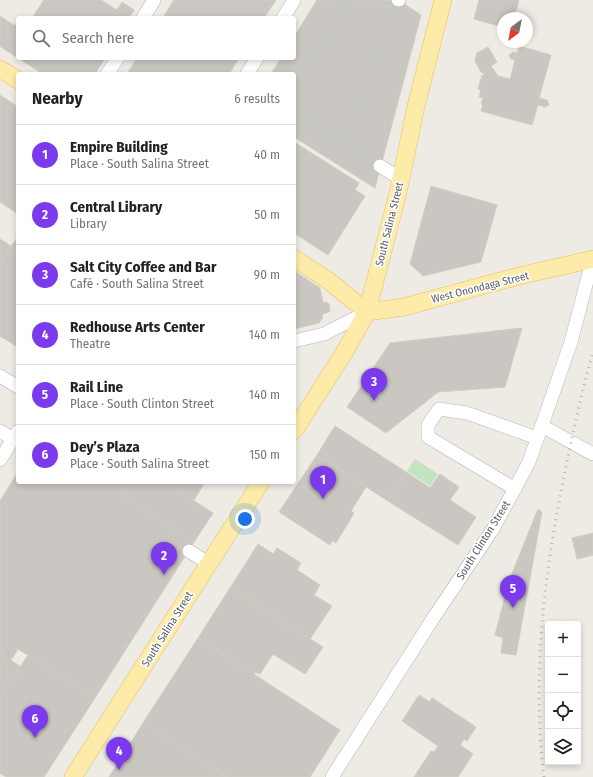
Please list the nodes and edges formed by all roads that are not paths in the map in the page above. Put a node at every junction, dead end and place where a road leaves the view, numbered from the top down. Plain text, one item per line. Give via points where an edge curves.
1 (154, 0) edge
2 (294, 0) edge
3 (442, 0) edge
4 (144, 16) edge
5 (284, 16) edge
6 (117, 60) edge
7 (256, 60) edge
8 (0, 69) edge
9 (108, 72) edge
10 (248, 72) edge
11 (16, 79) edge
12 (380, 166) tunnel mouth
13 (401, 179) junction
14 (296, 259) edge
15 (593, 261) edge
16 (367, 312) junction
17 (296, 341) edge
18 (0, 376) edge
19 (16, 386) edge
20 (296, 427) edge
21 (0, 431) edge
22 (540, 432) junction
23 (15, 435) edge
24 (592, 450) edge
25 (0, 460) edge
26 (260, 484) edge
27 (514, 489) junction
28 (189, 551) dead end
29 (208, 564) junction
30 (336, 776) edge
31 (73, 777) edge

1 - 4 street
2 - 5 street
3 - 13 main road, South Salina Street
6 - 9 street
7 - 10 street
8 - 11 main road
12 - 13 street
13 - 16 main road, South Salina Street
14 - 16 main road via 329,281
15 - 16 main road, West Onondaga Street via 519,276 404,307
15 - 22 street, South Clinton Street via 570,342
16 - 17 street via 324,334
16 - 20 main road, South Salina Street
18 - 19 street
21 - 23 street
22 - 24 street
22 - 27 street, South Clinton Street via 529,462
22 - 27 street via 467,413 439,409 428,426 428,437
23 - 25 street
26 - 29 main road, South Salina Street
27 - 30 street, South Clinton Street via 493,529 449,593
28 - 29 street
29 - 31 main road, South Salina Street

